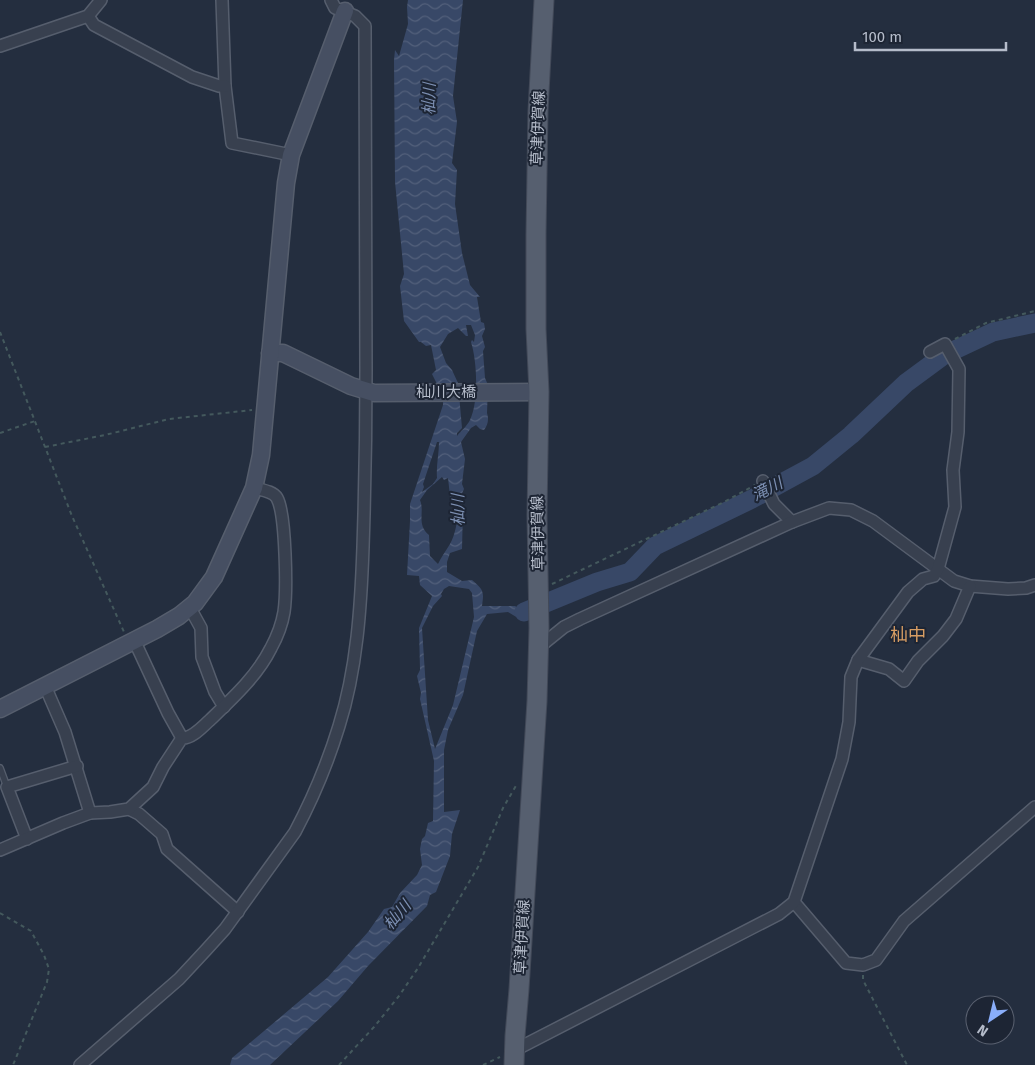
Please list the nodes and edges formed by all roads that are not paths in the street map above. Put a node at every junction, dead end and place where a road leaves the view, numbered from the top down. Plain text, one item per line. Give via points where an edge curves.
1 (101, 0) edge
2 (222, 0) edge
3 (331, 0) edge
4 (544, 0) edge
5 (347, 5) edge
6 (88, 16) junction
7 (0, 46) edge
8 (225, 86) junction
9 (291, 155) junction
10 (930, 352) dead end
11 (270, 353) junction
12 (370, 392) junction
13 (539, 392) junction
14 (765, 483) road end
15 (254, 488) junction
16 (792, 522) junction
17 (938, 570) junction
18 (1035, 585) edge
19 (970, 586) junction
20 (190, 608) junction
21 (131, 642) junction
22 (538, 648) junction
23 (858, 660) junction
24 (45, 686) junction
25 (224, 707) junction
26 (0, 709) edge
27 (182, 738) junction
28 (77, 766) junction
29 (0, 768) edge
30 (7, 787) junction
31 (1035, 807) edge
32 (129, 809) junction
33 (90, 813) junction
34 (26, 839) junction
35 (0, 850) edge
36 (794, 902) junction
37 (238, 912) junction
38 (515, 1057) edge
39 (80, 1065) edge

1 - 6 street
2 - 8 street
3 - 5 street via 334,8
4 - 13 main road, 草津伊賀線 via 536,234
5 - 9 street
5 - 12 street via 365,26
6 - 7 street
6 - 8 street via 94,25 192,77
8 - 9 street via 232,143
9 - 11 street
10 - 17 street via 946,346 957,364 958,432 953,470 955,507
11 - 12 street via 283,353
11 - 15 street via 261,455
12 - 13 street, 杣川大橋
12 - 37 street via 355,651 340,725 295,832
13 - 22 main road, 草津伊賀線
14 - 16 street via 774,504
15 - 20 street via 214,577
15 - 25 street via 273,494 278,500 286,569 284,610 265,658
16 - 17 street via 829,508 851,510 873,521
16 - 22 street via 580,619 564,627
17 - 19 street via 954,581
17 - 23 street via 908,592
18 - 19 street via 1008,589
19 - 23 street via 956,619 904,681 889,669
20 - 21 street
20 - 25 street via 201,628 202,657
21 - 24 street
21 - 27 street
22 - 38 main road, 草津伊賀線
23 - 36 street via 851,677 849,722 842,759
24 - 26 street
24 - 28 street
25 - 27 street via 190,737
27 - 32 street via 153,787
28 - 30 street
28 - 33 street
29 - 30 lane
30 - 34 street
31 - 36 street via 904,921 876,960 863,965 846,963
32 - 33 street
32 - 37 street via 162,834 167,848
33 - 34 street
34 - 35 street
36 - 38 street via 779,914
37 - 39 street via 179,980

